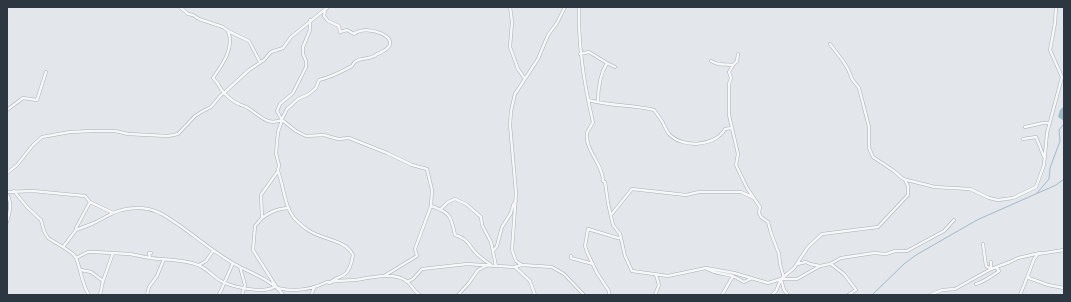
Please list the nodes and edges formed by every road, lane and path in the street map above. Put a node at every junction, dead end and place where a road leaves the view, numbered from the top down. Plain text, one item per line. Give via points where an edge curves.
1 (180, 7) edge
2 (328, 7) edge
3 (510, 7) edge
4 (565, 7) edge
5 (579, 7) edge
6 (1056, 7) edge
7 (324, 10) junction
8 (310, 20) junction
9 (228, 31) junction
10 (830, 44) dead end
11 (580, 54) junction
12 (738, 54) dead end
13 (711, 61) dead end
14 (260, 62) junction
15 (607, 63) junction
16 (733, 65) junction
17 (615, 67) dead end
18 (46, 72) dead end
19 (525, 79) junction
20 (224, 93) junction
21 (588, 100) junction
22 (598, 102) junction
23 (7, 110) edge
24 (282, 120) junction
25 (1049, 123) junction
26 (1025, 127) dead end
27 (732, 128) junction
28 (1023, 139) dead end
29 (1045, 157) junction
30 (278, 171) junction
31 (7, 173) edge
32 (905, 180) junction
33 (14, 191) junction
34 (7, 193) edge
35 (755, 199) junction
36 (516, 200) junction
37 (90, 202) junction
38 (431, 206) junction
39 (288, 208) junction
40 (441, 209) junction
41 (113, 213) junction
42 (610, 215) junction
43 (262, 218) junction
44 (954, 220) dead end
45 (7, 222) edge
46 (76, 230) junction
47 (621, 238) junction
48 (983, 244) dead end
49 (63, 248) junction
50 (493, 250) junction
51 (1064, 250) edge
52 (213, 251) junction
53 (113, 253) junction
54 (151, 253) dead end
55 (1040, 254) junction
56 (571, 256) dead end
57 (76, 258) junction
58 (150, 258) junction
59 (164, 259) junction
60 (991, 262) dead end
61 (233, 263) junction
62 (522, 264) junction
63 (594, 264) junction
64 (797, 264) junction
65 (830, 264) junction
66 (199, 265) junction
67 (490, 265) junction
68 (496, 266) junction
69 (820, 266) junction
70 (240, 267) junction
71 (514, 267) junction
72 (996, 267) junction
73 (705, 268) junction
74 (991, 269) junction
75 (80, 270) junction
76 (656, 275) junction
77 (1028, 275) junction
78 (384, 276) junction
79 (733, 276) junction
80 (753, 278) junction
81 (782, 278) junction
82 (405, 280) junction
83 (103, 281) junction
84 (225, 282) junction
85 (330, 283) junction
86 (976, 284) dead end
87 (276, 287) junction
88 (244, 288) junction
89 (314, 288) junction
90 (1064, 288) edge
91 (89, 295) edge
92 (100, 295) edge
93 (147, 295) edge
94 (219, 295) edge
95 (242, 295) edge
96 (283, 295) edge
97 (311, 295) edge
98 (420, 295) edge
99 (459, 295) edge
100 (535, 295) edge
101 (584, 295) edge
102 (609, 295) edge
103 (655, 295) edge
104 (722, 295) edge
105 (772, 295) edge
106 (788, 295) edge
107 (848, 295) edge
108 (930, 295) edge
109 (1020, 295) edge

1 - 9 street via 188,14
2 - 7 street
3 - 19 street via 510,47 518,69
4 - 19 street
5 - 11 street
6 - 25 street via 1050,50 1062,77
7 - 8 street
7 - 24 street via 324,16 339,26 340,32 347,30 354,34 362,30 377,31 391,40 390,48 356,61 338,74 319,80 316,88 287,109
8 - 14 street via 283,48 271,52
8 - 24 street via 310,30 303,47 306,67 293,92 280,104 277,111
9 - 14 street via 248,41
9 - 20 street via 231,37 230,46 221,69 213,78
10 - 32 street via 859,88 869,127 869,148 873,157
11 - 15 street via 589,52
11 - 21 street
12 - 16 street
13 - 16 street via 722,66
14 - 20 street
15 - 17 street
15 - 22 street via 599,87
16 - 27 street via 729,72 729,115
18 - 23 street via 37,100 23,98
19 - 36 street via 515,94 511,111
20 - 24 street via 268,122
20 - 31 street via 211,107 195,116 178,134 168,136 93,131 42,137
21 - 22 street
21 - 42 street via 593,122 587,133 589,146 602,171
22 - 27 street via 654,110 669,134 679,141 691,144 716,140 725,129
24 - 30 street via 276,153
24 - 38 street via 306,136 350,138 427,169 432,190
25 - 26 street
25 - 29 street
27 - 35 street via 738,154 736,165
28 - 29 street via 1036,137
29 - 32 street via 1036,187 1013,198 998,200 970,189 935,187
30 - 39 street
30 - 43 street via 261,195
32 - 64 street via 908,195 878,227 822,234 808,247
33 - 34 street
33 - 37 street via 78,194 85,196
33 - 49 street via 41,220 48,238
34 - 45 street via 11,206
35 - 42 street via 741,192 699,192 686,195 632,189
35 - 81 street via 760,207 758,212 768,222 779,254
36 - 50 street
36 - 62 street via 512,250 516,261
37 - 41 street
37 - 46 street
38 - 40 street
38 - 78 street via 416,249 417,256
39 - 43 street via 271,211
39 - 85 street via 308,230 344,245 352,252 352,262 346,274 334,278
40 - 50 street via 455,199 466,204 481,217
40 - 67 street via 451,217 455,235 462,237
41 - 46 street
41 - 52 street via 145,208 156,211 171,219
42 - 47 street
43 - 87 street via 255,226 253,250
44 - 65 street via 944,231 907,251 841,258
46 - 49 street
47 - 63 street via 588,229 585,246
47 - 76 street via 632,271
48 - 74 street via 986,266
49 - 57 street
50 - 68 street
51 - 55 street
52 - 61 street
52 - 66 street via 206,261
53 - 57 street via 88,252
53 - 58 street
53 - 83 street
54 - 58 street
55 - 72 street via 1018,258
55 - 77 street via 1034,259
56 - 63 street
57 - 75 street
58 - 59 street
59 - 66 street
59 - 93 street
60 - 74 street
61 - 70 street
61 - 84 street
62 - 71 street
62 - 101 street via 552,267 564,274
63 - 102 street
64 - 69 street via 806,262
64 - 81 street
65 - 69 street
65 - 107 street via 844,274 856,290
66 - 84 street
67 - 68 street
67 - 82 street via 461,264 422,269 412,279 407,282
67 - 99 street via 478,270
68 - 71 street
69 - 81 street via 797,279
70 - 87 street
70 - 88 street
71 - 100 street via 530,281
72 - 74 street
72 - 86 street via 999,271 982,283
73 - 76 street via 668,276
73 - 79 street via 717,275
73 - 80 street
74 - 108 street via 955,289 942,290
75 - 83 street via 91,272
75 - 91 street
76 - 103 street via 659,285
77 - 90 street via 1048,285
77 - 109 street
78 - 82 street
78 - 85 street
79 - 80 street via 744,282
79 - 104 street
80 - 81 street via 768,283
81 - 105 street
81 - 106 street via 784,290
82 - 98 street via 414,292
83 - 92 street
84 - 88 street
84 - 94 street
85 - 89 street
87 - 88 street via 263,290
87 - 89 street via 285,290
87 - 96 street
88 - 95 street
89 - 97 street

